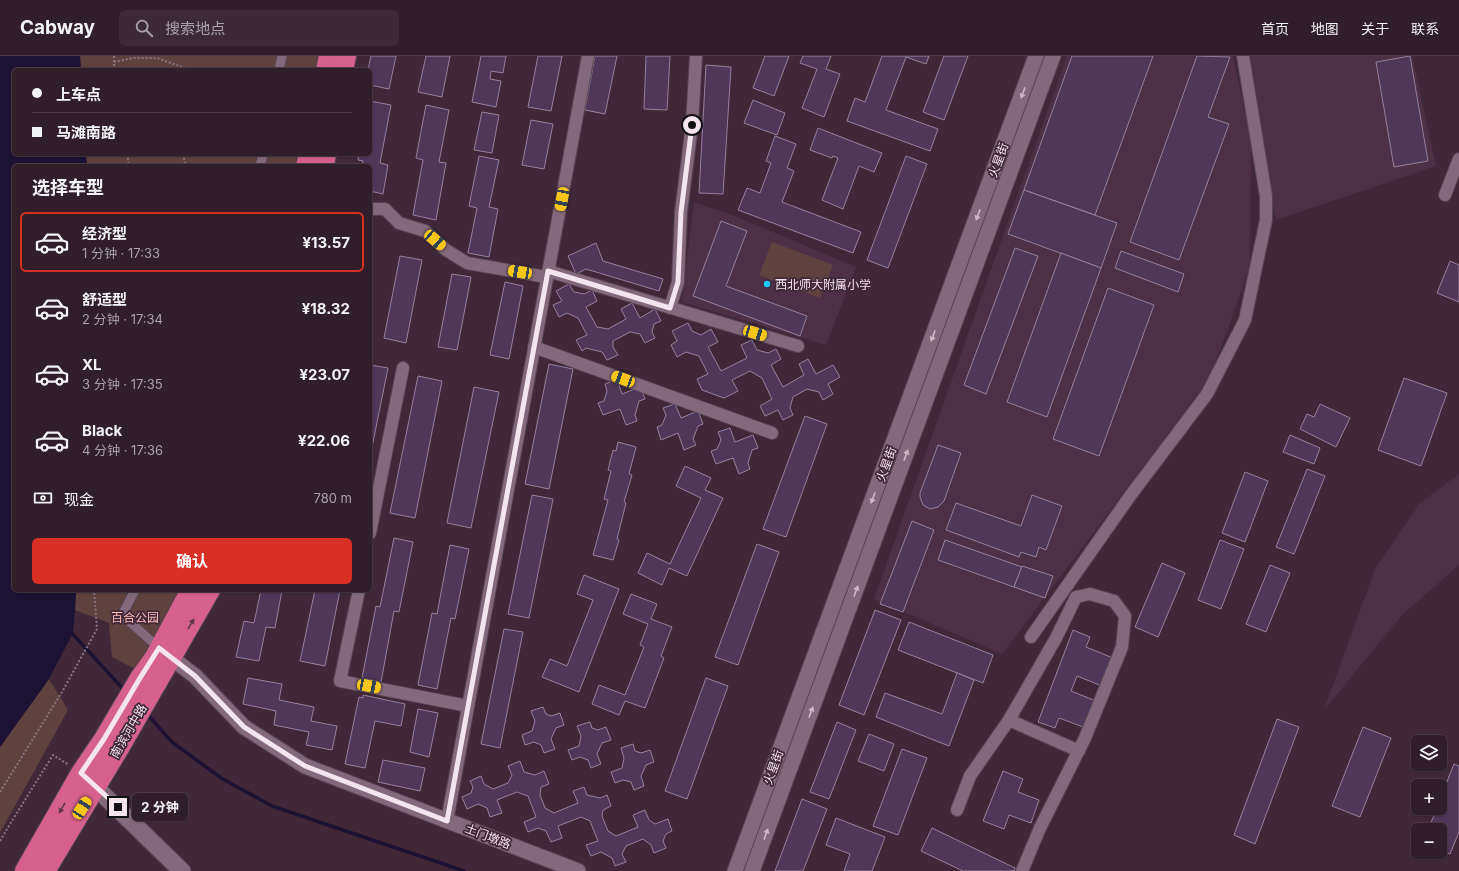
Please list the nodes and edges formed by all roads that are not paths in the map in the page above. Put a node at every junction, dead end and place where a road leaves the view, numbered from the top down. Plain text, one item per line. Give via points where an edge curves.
1 (282, 56) edge
2 (329, 56) edge
3 (346, 56) edge
4 (588, 56) edge
5 (696, 56) edge
6 (1036, 56) edge
7 (1053, 56) edge
8 (1243, 56) edge
9 (279, 68) edge
10 (326, 68) edge
11 (343, 68) edge
12 (1459, 159) edge
13 (1445, 195) dead end
14 (372, 209) edge
15 (547, 274) junction
16 (670, 308) junction
17 (798, 346) dead end
18 (534, 347) junction
19 (403, 368) dead end
20 (772, 433) dead end
21 (372, 523) edge
22 (134, 592) edge
23 (190, 592) edge
24 (209, 592) edge
25 (359, 592) edge
26 (1030, 636) dead end
27 (165, 653) junction
28 (468, 706) junction
29 (1009, 720) junction
30 (112, 743) junction
31 (1079, 751) junction
32 (81, 773) junction
33 (96, 786) junction
34 (956, 810) dead end
35 (447, 821) junction
36 (25, 871) edge
37 (45, 871) edge
38 (182, 871) edge
39 (578, 871) edge
40 (735, 871) edge
41 (752, 871) edge
42 (1022, 871) edge

1 - 9 street
2 - 10 highway
3 - 11 highway
4 - 15 street
5 - 16 street via 692,125 681,212 678,282
6 -> 40 street, 火星街
41 -> 7 street, 火星街
8 - 26 street via 1266,196 1266,220 1245,320 1207,394
12 - 13 street
14 - 15 street via 385,209 400,223 425,231 446,250 467,263
15 - 16 street
15 - 18 street
16 - 17 street
18 - 20 street
18 - 28 street
19 - 21 street
22 - 27 street via 122,616
23 - 27 highway, 南滨河中路
27 -> 24 highway, 南滨河中路
25 - 28 street via 340,681
27 - 30 highway, 南滨河中路
27 - 35 street, 土门墩路 via 195,676 244,727 305,766
28 - 35 street
29 - 31 street
29 - 31 street via 1056,638 1076,597 1090,594 1114,600 1125,616 1122,647
29 - 34 street via 970,776
30 - 32 highway, 南滨河中路
30 - 33 highway, 南滨河中路
31 - 42 street via 1040,828
32 - 33 main road
32 -> 36 highway, 南滨河中路
33 - 37 highway, 南滨河中路
33 - 38 main road
35 - 39 street, 土门墩路

